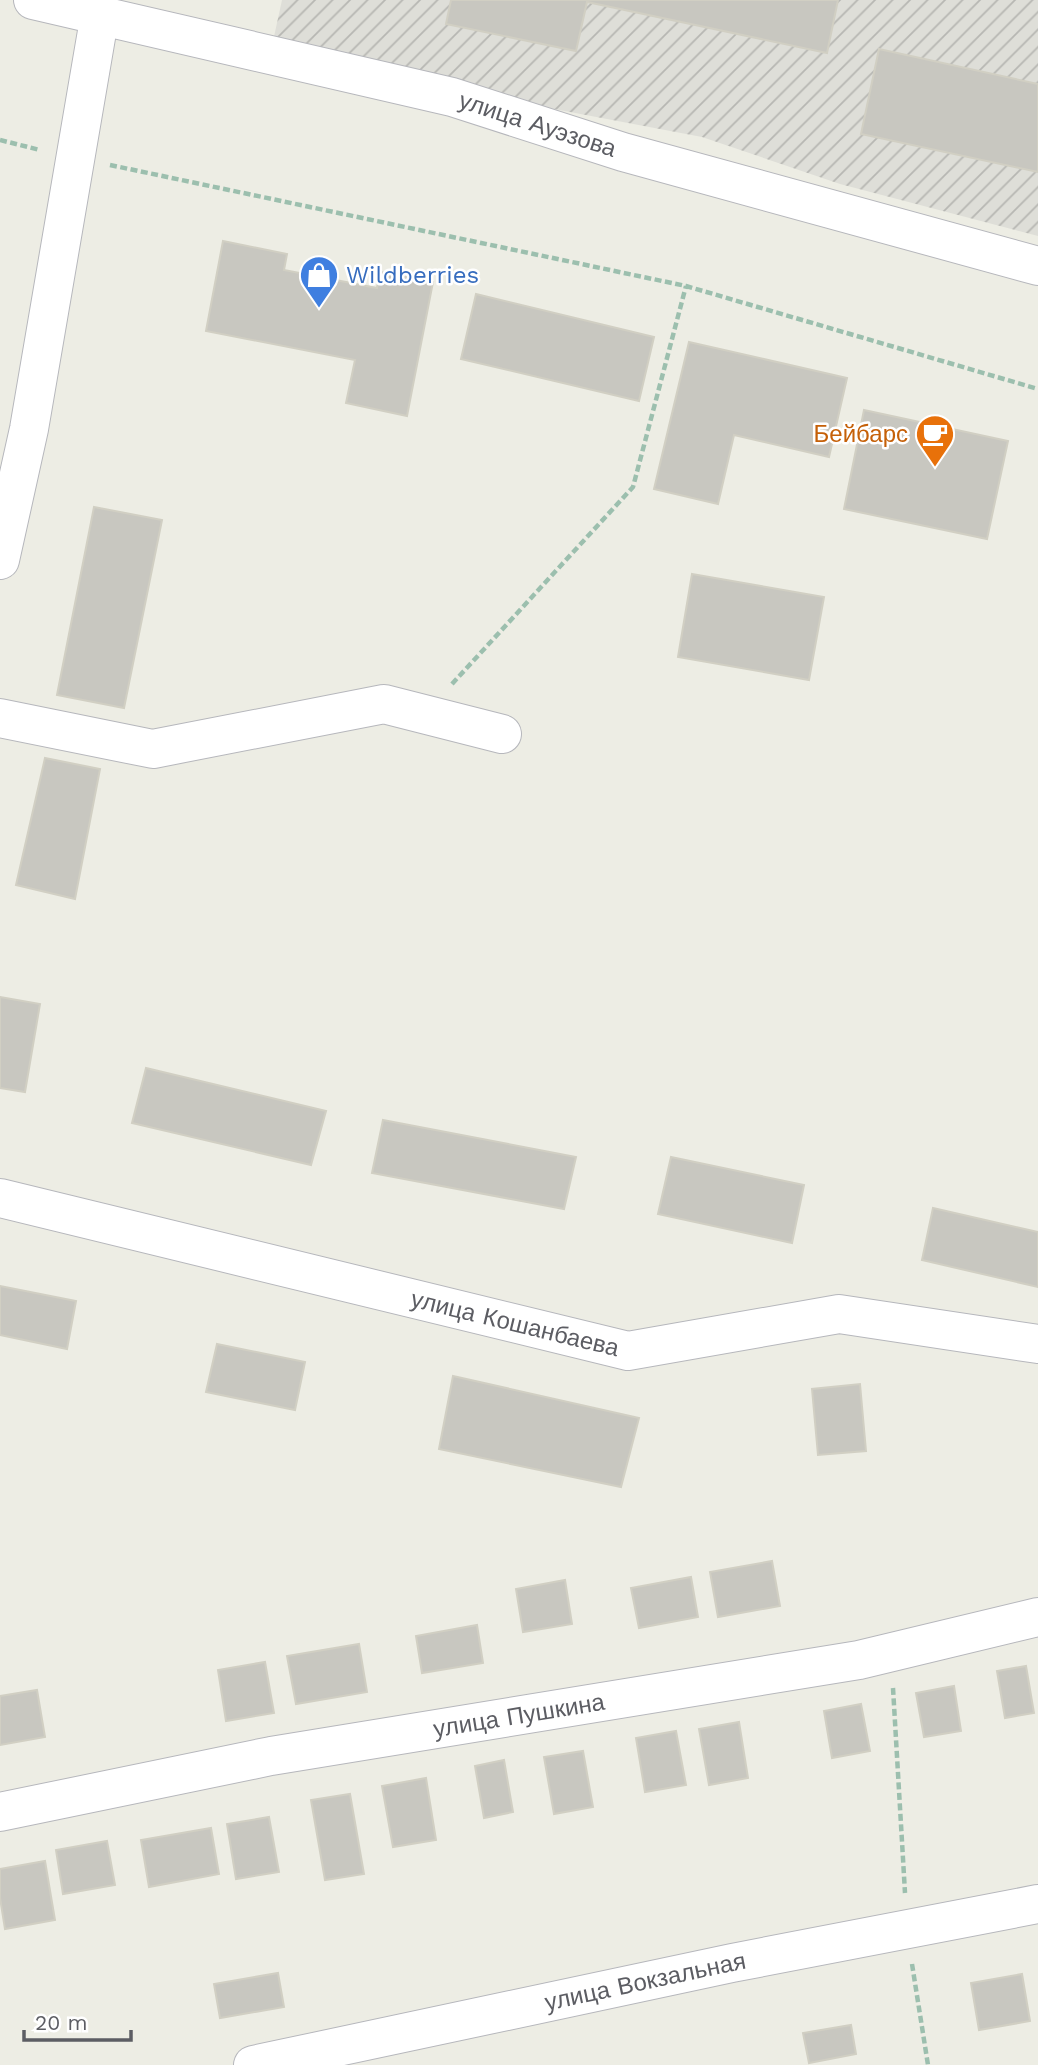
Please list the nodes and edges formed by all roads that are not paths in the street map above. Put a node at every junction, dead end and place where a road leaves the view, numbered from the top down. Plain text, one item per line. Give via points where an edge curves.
1 (33, 0) edge
2 (100, 14) junction
3 (1038, 266) edge
4 (0, 560) edge
5 (0, 718) edge
6 (502, 734) dead end
7 (0, 1198) edge
8 (1038, 1344) edge
9 (1038, 1617) edge
10 (0, 1812) edge
11 (1038, 1904) edge
12 (253, 2065) edge

1 - 2 street, улица Ауэзова
2 - 3 street, улица Ауэзова via 452,97 623,152
2 - 4 street via 29,429
5 - 6 street via 153,749 384,704
7 - 8 street, улица Кошанбаева via 628,1351 839,1314
9 - 10 street, улица Пушкина via 891,1652 271,1756
11 - 12 street, улица Вокзальная via 718,1966

